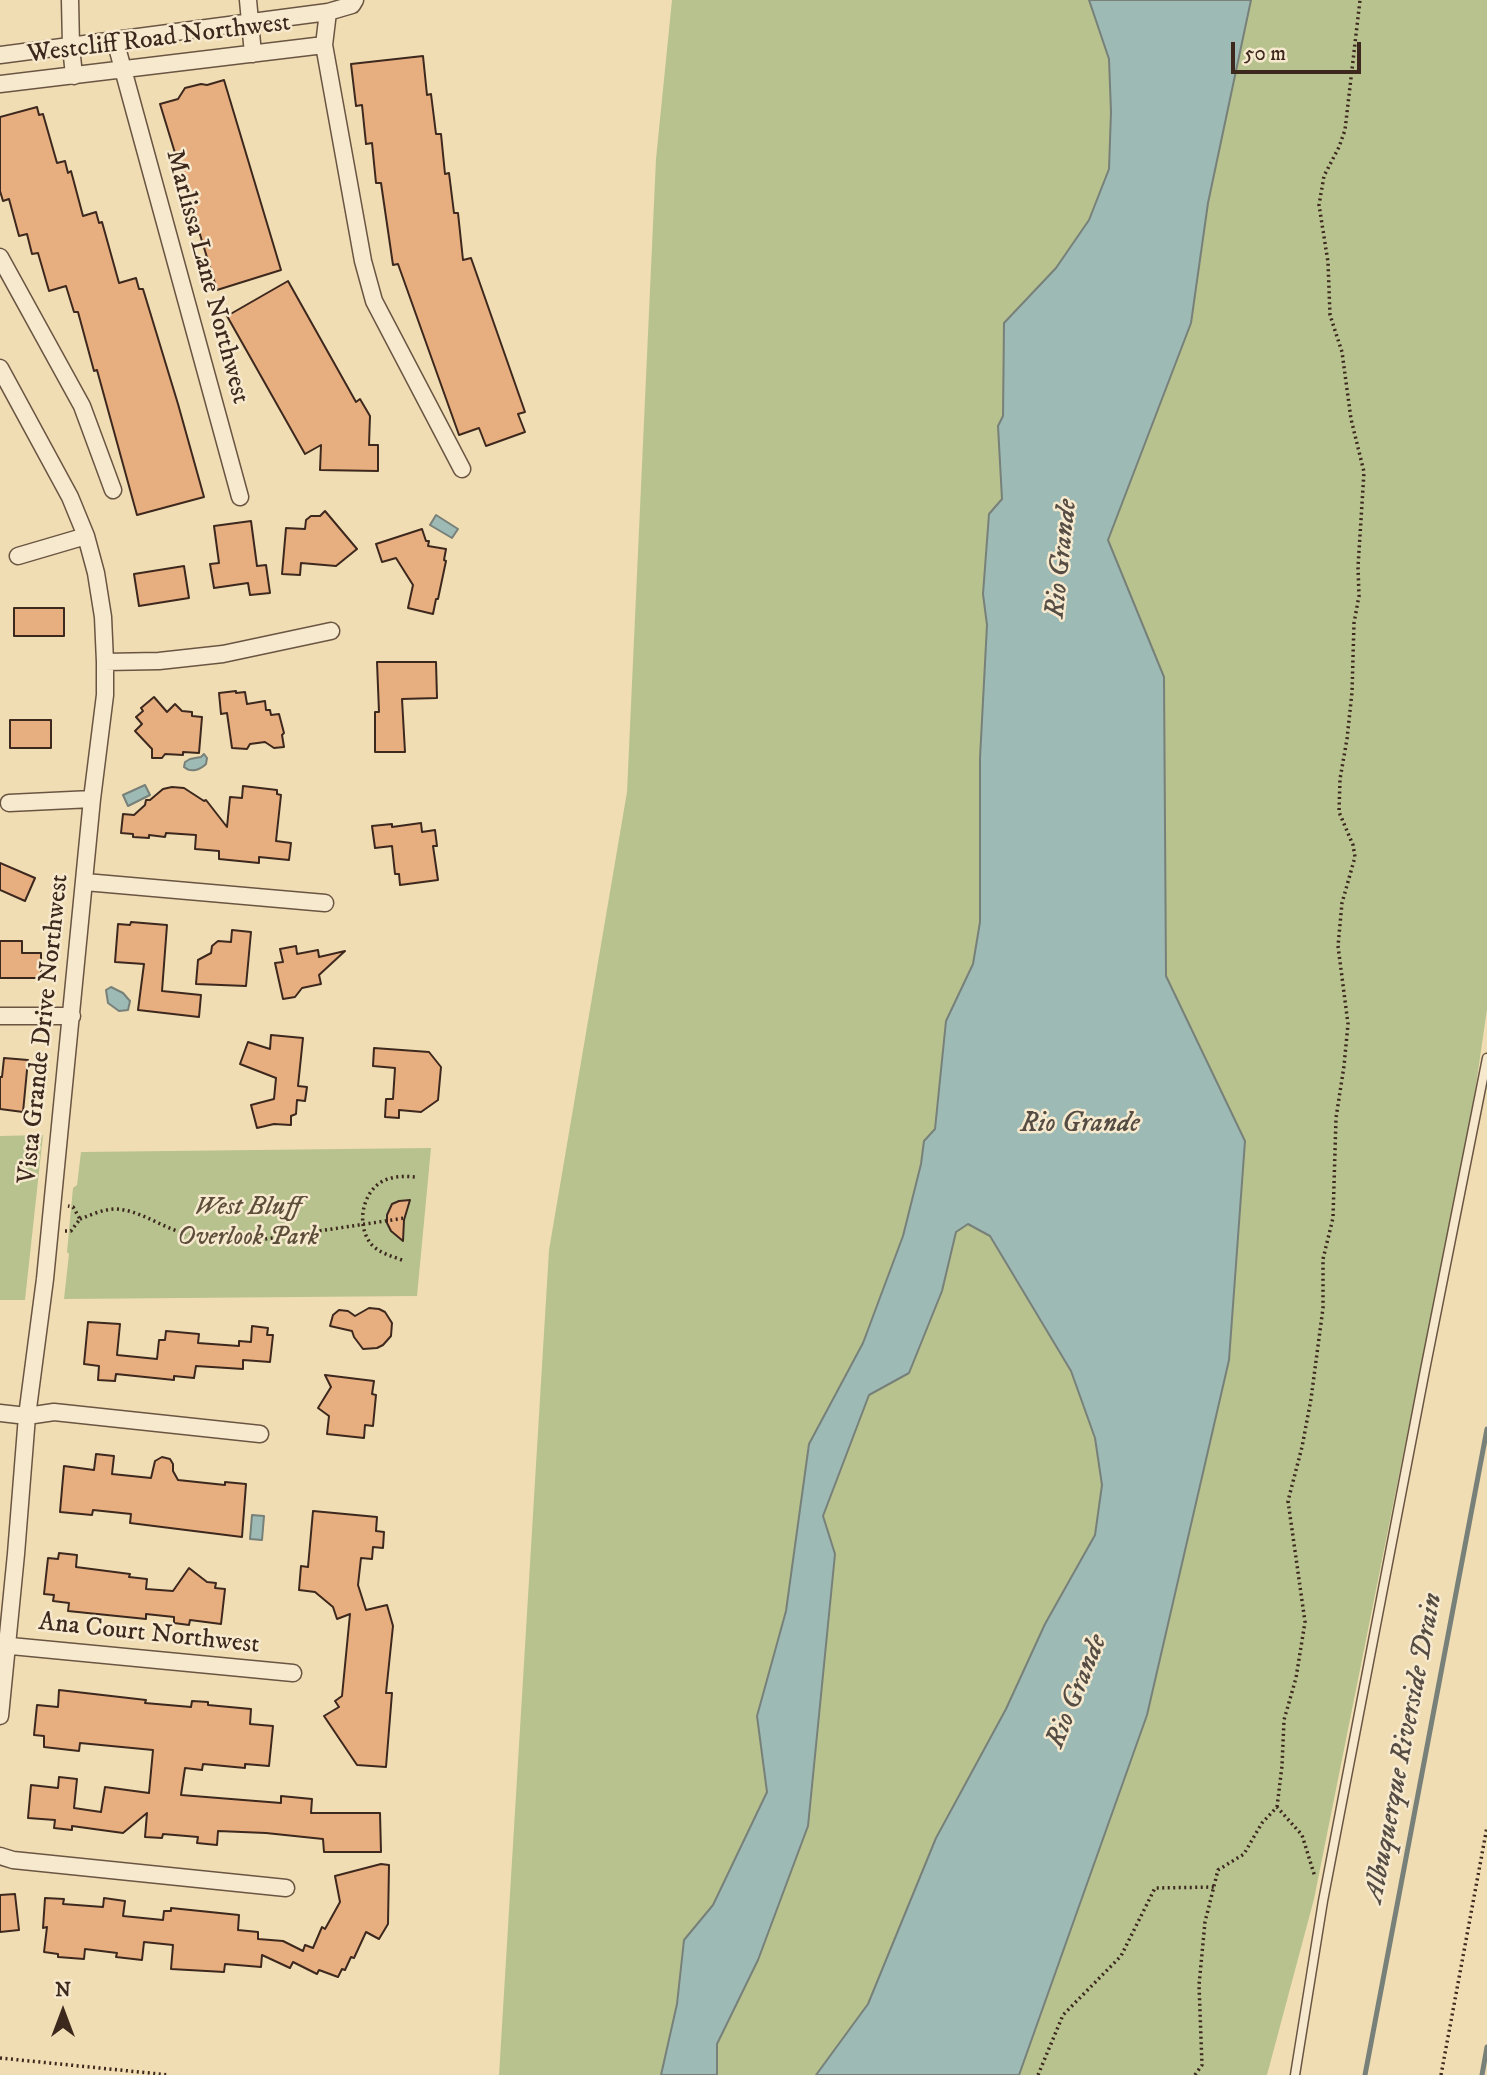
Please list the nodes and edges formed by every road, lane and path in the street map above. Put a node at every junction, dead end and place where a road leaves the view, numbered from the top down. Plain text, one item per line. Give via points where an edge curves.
1 (70, 0) edge
2 (248, 0) edge
3 (355, 0) edge
4 (1360, 0) edge
5 (328, 12) junction
6 (250, 22) junction
7 (115, 40) junction
8 (324, 45) junction
9 (71, 46) junction
10 (253, 54) junction
11 (0, 55) edge
12 (125, 70) junction
13 (74, 76) junction
14 (0, 84) edge
15 (0, 257) edge
16 (0, 368) edge
17 (462, 469) dead end
18 (113, 490) dead end
19 (240, 497) dead end
20 (86, 537) junction
21 (18, 556) dead end
22 (331, 631) dead end
23 (105, 662) junction
24 (92, 799) junction
25 (9, 803) dead end
26 (85, 881) junction
27 (325, 903) dead end
28 (0, 1016) edge
29 (72, 1016) junction
30 (1487, 1058) edge
31 (415, 1177) dead end
32 (67, 1206) dead end
33 (405, 1218) dead end
34 (80, 1219) junction
35 (363, 1223) junction
36 (65, 1231) dead end
37 (402, 1260) dead end
38 (0, 1413) edge
39 (27, 1416) junction
40 (260, 1434) dead end
41 (4, 1645) edge
42 (293, 1673) dead end
43 (0, 1716) edge
44 (1278, 1807) junction
45 (1487, 1827) edge
46 (0, 1856) edge
47 (1214, 1887) junction
48 (286, 1888) dead end
49 (1323, 1901) junction
50 (0, 2058) edge
51 (169, 2075) edge
52 (1038, 2075) edge
53 (1195, 2075) edge
54 (1294, 2075) edge
55 (1441, 2075) edge

1 - 9 street
2 - 6 street
3 - 5 street, Westcliff Road Northwest
4 - 44 path via 1345,130 1324,176 1319,205 1330,315 1342,352 1364,472 1359,596 1339,812 1355,857 1342,904 1338,946 1348,1024 1336,1118 1333,1218 1323,1259 1320,1344 1288,1501 1305,1622 1284,1720
5 - 6 street, Westcliff Road Northwest
5 - 8 street
6 - 7 street, Westcliff Road Northwest
6 - 10 street
7 - 9 street, Westcliff Road Northwest
7 - 12 street, Marlissa Lane Northwest
8 - 10 street, Westcliff Road Northwest
8 - 17 street via 374,301
9 - 11 street, Westcliff Road Northwest
9 - 13 street
10 - 12 street, Westcliff Road Northwest
12 - 13 street, Westcliff Road Northwest
12 - 19 street, Marlissa Lane Northwest
13 - 14 street, Westcliff Road Northwest
15 - 18 street via 82,406
16 - 20 street, Vista Grande Drive Northwest via 70,497
20 - 21 street
20 - 23 street, Vista Grande Drive Northwest via 103,617
22 - 23 street via 223,653
23 - 24 street, Vista Grande Drive Northwest
24 - 25 street
24 - 26 street, Vista Grande Drive Northwest
26 - 27 street
26 - 29 street, Vista Grande Drive Northwest
28 - 29 street
29 - 39 street, Vista Grande Drive Northwest via 46,1279
30 - 49 lane
31 - 35 path via 381,1182 365,1201
32 - 34 path
33 - 35 path
34 - 35 path via 124,1210 190,1236 229,1242
34 - 36 path via 71,1231
35 - 37 path via 371,1244
38 - 39 street
39 - 40 street via 54,1412
39 - 41 street, Vista Grande Drive Northwest
41 - 42 street, Ana Court Northwest
41 - 43 street, Vista Grande Drive Northwest
44 - 47 path via 1262,1823 1244,1854 1218,1870
44 - 49 path via 1302,1835
45 - 55 path
46 - 48 street
47 - 52 path via 1155,1888 1121,1956 1063,2015
47 - 53 path via 1205,1922 1199,1985 1202,2065
49 - 54 lane
50 - 51 path

